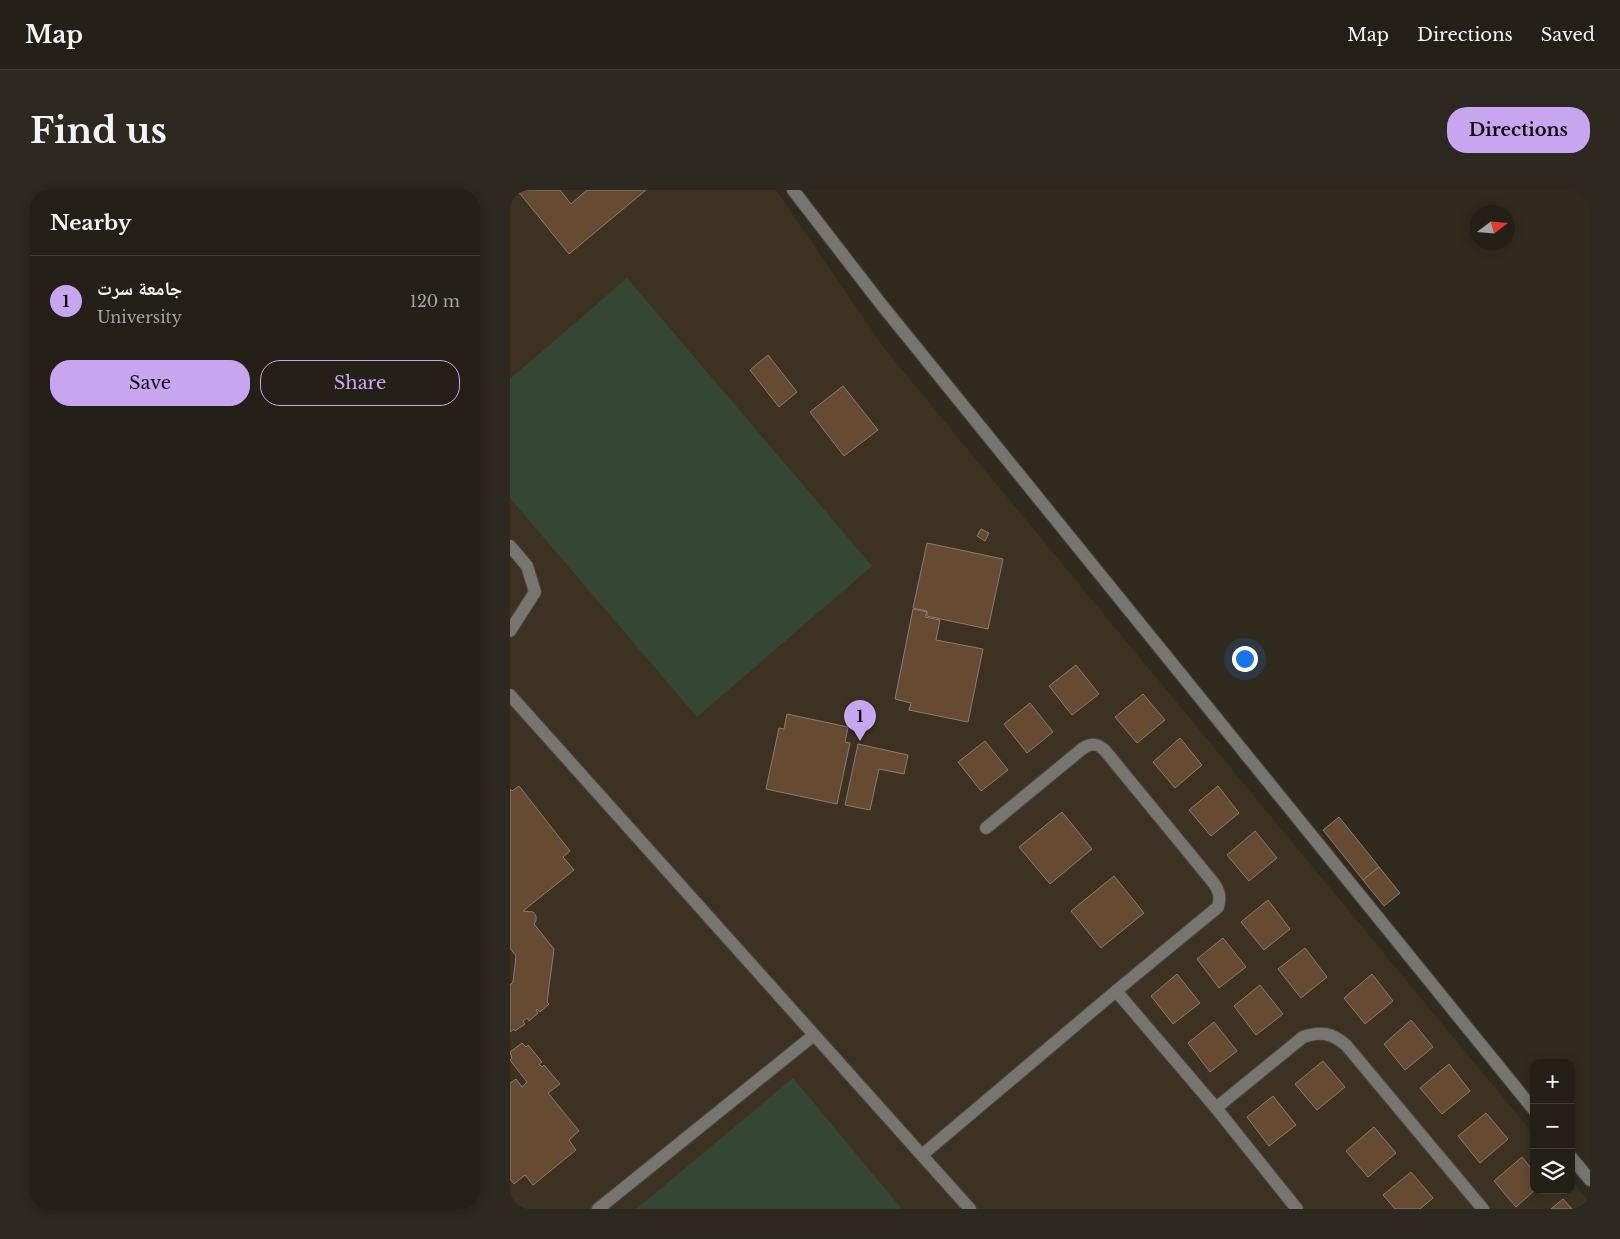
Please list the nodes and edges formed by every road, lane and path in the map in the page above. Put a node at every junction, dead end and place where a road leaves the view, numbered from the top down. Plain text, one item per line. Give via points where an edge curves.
1 (793, 190) edge
2 (510, 546) edge
3 (510, 631) edge
4 (510, 695) edge
5 (986, 828) dead end
6 (1116, 991) junction
7 (814, 1036) junction
8 (1530, 1105) edge
9 (1216, 1108) junction
10 (922, 1155) junction
11 (1575, 1161) edge
12 (1590, 1180) edge
13 (598, 1209) edge
14 (970, 1209) edge
15 (1297, 1209) edge
16 (1483, 1209) edge

1 - 8 street via 881,304
2 - 3 street via 526,566 535,592
4 - 7 street
5 - 6 street via 1082,749 1095,744 1102,747 1212,881 1218,889 1218,907
6 - 9 street
6 - 10 street
7 - 10 street
7 - 13 street
9 - 15 street
9 - 16 street via 1303,1037 1314,1033 1337,1037
10 - 14 street
11 - 12 street

